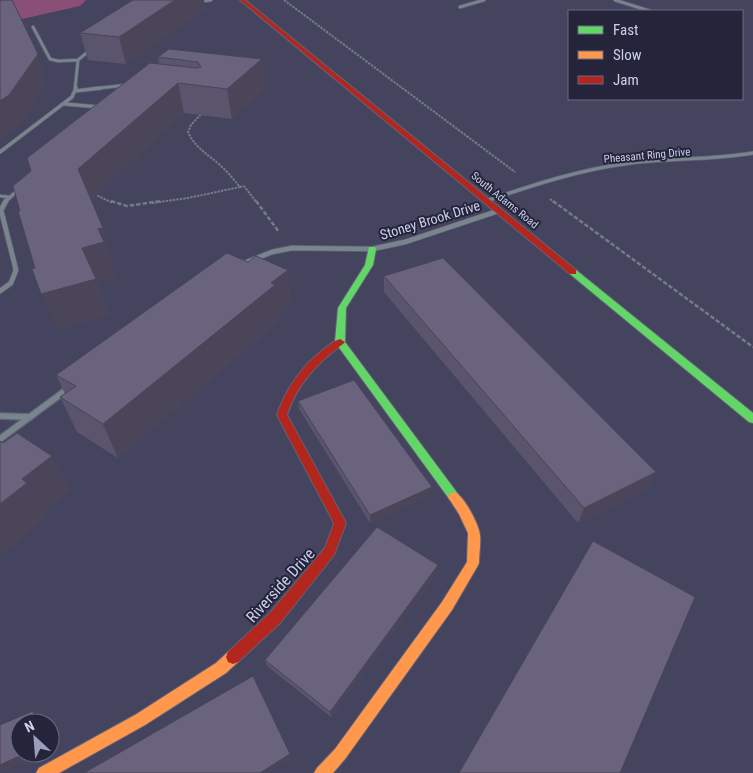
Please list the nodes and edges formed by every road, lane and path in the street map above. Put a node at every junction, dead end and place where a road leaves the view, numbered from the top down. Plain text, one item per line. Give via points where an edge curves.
1 (211, 0) edge
2 (242, 0) edge
3 (484, 0) edge
4 (614, 0) edge
5 (195, 2) dead end
6 (460, 7) dead end
7 (647, 10) edge
8 (33, 27) dead end
9 (98, 45) edge
10 (78, 60) junction
11 (132, 85) edge
12 (75, 91) junction
13 (65, 104) junction
14 (106, 108) edge
15 (203, 111) edge
16 (0, 152) edge
17 (753, 153) edge
18 (25, 185) edge
19 (240, 187) junction
20 (92, 194) dead end
21 (0, 196) edge
22 (9, 197) junction
23 (486, 201) junction
24 (498, 211) junction
25 (292, 248) junction
26 (372, 249) junction
27 (236, 268) edge
28 (0, 291) edge
29 (340, 342) junction
30 (75, 384) edge
31 (0, 416) edge
32 (30, 417) junction
33 (753, 420) edge
34 (0, 439) edge
35 (44, 773) edge
36 (322, 773) edge

1 - 5 street
2 - 23 main road, South Adams Road
3 - 6 street
4 - 7 street
8 - 10 street via 50,59
9 - 10 street
10 - 12 street
11 - 12 street
12 - 13 street
13 - 14 street
13 - 16 street
15 - 19 path via 191,125 190,138
17 - 23 street, Pheasant Ring Drive via 728,158 616,164
18 - 22 street
19 - 20 path via 127,206
19 - 25 path via 244,186
21 - 22 lane
22 - 28 street via 1,210 16,270 10,286
23 - 24 main road, South Adams Road
24 - 26 street, Stoney Brook Drive via 405,242
24 - 33 main road, South Adams Road
25 - 26 street, Stoney Brook Drive
25 - 27 street, Stoney Brook Drive via 272,252
26 - 29 main road via 369,265 342,308
29 - 35 main road, Riverside Drive via 310,365 285,400 282,415 340,523 330,551 275,618 221,668 140,720
29 - 36 main road via 464,511 474,533 473,563 447,606 340,754
30 - 32 street
31 - 32 street
32 - 34 street

